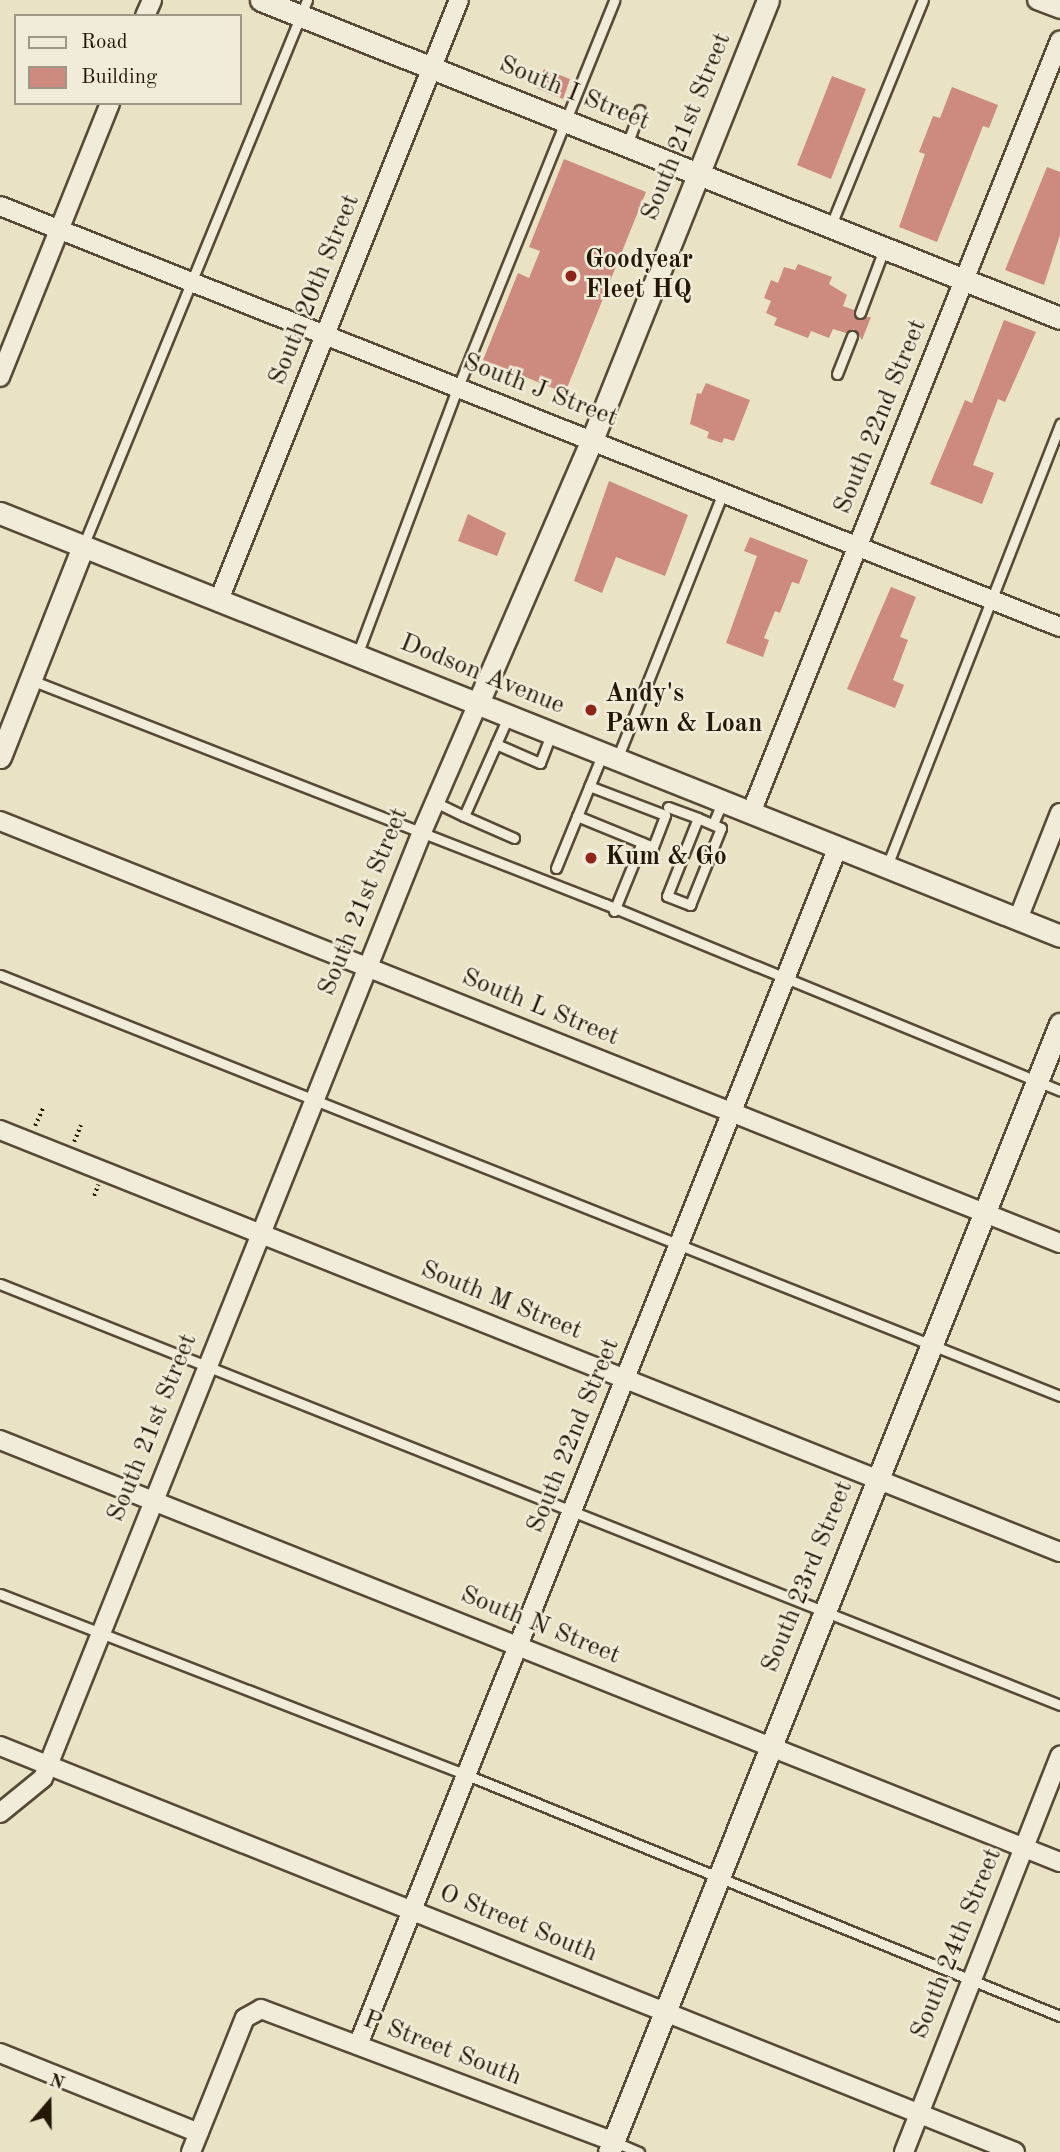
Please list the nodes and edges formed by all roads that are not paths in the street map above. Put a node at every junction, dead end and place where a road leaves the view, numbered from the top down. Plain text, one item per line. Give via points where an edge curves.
1 (261, 0) edge
2 (459, 0) edge
3 (614, 0) edge
4 (768, 0) edge
5 (923, 0) edge
6 (1037, 0) edge
7 (304, 8) edge
8 (1060, 9) edge
9 (1060, 40) edge
10 (432, 68) junction
11 (109, 105) edge
12 (640, 110) dead end
13 (563, 120) junction
14 (627, 145) junction
15 (698, 174) junction
16 (0, 205) edge
17 (830, 226) junction
18 (60, 229) junction
19 (884, 248) junction
20 (190, 279) junction
21 (965, 280) junction
22 (860, 313) dead end
23 (1060, 318) edge
24 (325, 334) junction
25 (852, 336) dead end
26 (838, 374) dead end
27 (0, 377) edge
28 (458, 387) junction
29 (1060, 424) edge
30 (592, 440) junction
31 (723, 493) junction
32 (0, 513) edge
33 (83, 546) junction
34 (858, 547) junction
35 (990, 599) junction
36 (219, 600) junction
37 (1060, 627) edge
38 (358, 655) junction
39 (30, 680) junction
40 (478, 704) junction
41 (508, 715) junction
42 (552, 733) junction
43 (496, 744) junction
44 (610, 756) junction
45 (0, 757) edge
46 (677, 783) junction
47 (589, 786) junction
48 (723, 801) junction
49 (435, 802) junction
50 (667, 811) junction
51 (751, 813) junction
52 (1060, 813) edge
53 (464, 816) junction
54 (577, 816) junction
55 (698, 818) junction
56 (0, 821) edge
57 (713, 824) junction
58 (422, 832) junction
59 (514, 838) dead end
60 (642, 842) junction
61 (838, 847) junction
62 (887, 867) junction
63 (556, 868) dead end
64 (614, 911) junction
65 (1018, 919) junction
66 (1060, 936) edge
67 (367, 968) junction
68 (0, 975) edge
69 (785, 980) junction
70 (1060, 1024) edge
71 (1037, 1082) junction
72 (1060, 1091) edge
73 (314, 1100) junction
74 (731, 1112) junction
75 (0, 1130) edge
76 (984, 1213) junction
77 (262, 1234) junction
78 (679, 1243) junction
79 (1060, 1243) edge
80 (0, 1284) edge
81 (932, 1345) junction
82 (209, 1364) junction
83 (625, 1379) junction
84 (1060, 1396) edge
85 (0, 1440) edge
86 (878, 1479) junction
87 (154, 1500) junction
88 (572, 1511) junction
89 (1060, 1552) edge
90 (0, 1594) edge
91 (824, 1612) junction
92 (101, 1634) junction
93 (518, 1645) junction
94 (1060, 1705) edge
95 (0, 1746) edge
96 (770, 1746) junction
97 (1060, 1755) edge
98 (47, 1768) junction
99 (467, 1775) junction
100 (0, 1812) edge
101 (1024, 1847) junction
102 (1060, 1861) edge
103 (718, 1878) junction
104 (412, 1911) junction
105 (972, 1980) junction
106 (665, 2012) junction
107 (1060, 2015) edge
108 (358, 2045) junction
109 (0, 2053) edge
110 (919, 2113) junction
111 (199, 2133) junction
112 (611, 2147) edge
113 (191, 2152) edge
114 (639, 2152) edge
115 (904, 2152) edge
116 (1016, 2152) edge

1 - 7 street, South I Street
2 - 10 street, South 20th Street
3 - 13 lane
4 - 15 street, South 21st Street
5 - 17 lane
6 - 8 street
7 - 10 street, South I Street
7 - 20 lane
9 - 21 street, South 22nd Street
10 - 13 street, South I Street
10 - 24 street, South 20th Street
11 - 18 street
12 - 14 lane
13 - 14 street, South I Street
13 - 28 lane
14 - 15 street, South I Street
15 - 17 street, South I Street
15 - 30 street, South 21st Street
16 - 18 street, South J Street
17 - 19 street, South I Street
18 - 20 street, South J Street
18 - 27 street
19 - 21 street, South I Street
19 - 22 lane
20 - 24 street, South J Street
20 - 33 lane
21 - 23 street, South I Street
21 - 34 street, South 22nd Street
24 - 28 street, South J Street
24 - 36 street, South 20th Street
25 - 26 lane
28 - 30 street, South J Street
28 - 38 lane
29 - 35 lane
30 - 31 street, South J Street
30 - 40 street, South 21st Street
31 - 34 street, South J Street
31 - 44 lane
32 - 33 street, Dodson Avenue
33 - 36 street, Dodson Avenue
33 - 39 street
34 - 35 street, South J Street
34 - 51 street, South 22nd Street
35 - 37 street, South J Street
35 - 62 lane
36 - 38 street, Dodson Avenue
38 - 40 street, Dodson Avenue
39 - 45 street
39 - 58 lane
40 - 41 street, Dodson Avenue
40 - 49 street, South 21st Street
41 - 42 street, Dodson Avenue
41 - 43 lane
42 - 43 lane via 540,763
42 - 44 street, Dodson Avenue
43 - 53 lane
44 - 46 street, Dodson Avenue
44 - 47 lane
46 - 48 street, Dodson Avenue
46 - 50 lane
47 - 50 lane
47 - 54 lane
48 - 51 street, Dodson Avenue
48 - 57 lane
49 - 53 lane
49 - 58 street, South 21st Street
50 - 55 lane
50 - 60 lane via 653,847
51 - 61 street, Dodson Avenue
52 - 65 street
53 - 59 lane
54 - 60 lane
54 - 63 lane
55 - 57 lane
55 - 57 lane via 667,896 690,905 721,828
56 - 67 street, South L Street
58 - 64 lane
58 - 67 street, South 21st Street
60 - 64 lane
61 - 62 street, Dodson Avenue
61 - 69 street, South 22nd Street
62 - 65 street, Dodson Avenue
64 - 69 lane
65 - 66 street, Dodson Avenue
67 - 73 street, South 21st Street
67 - 74 street, South L Street
68 - 73 lane
69 - 71 lane
69 - 74 street, South 22nd Street
70 - 71 street, South 23rd Street
71 - 72 lane
71 - 76 street, South 23rd Street
73 - 77 street, South 21st Street
73 - 78 lane
74 - 76 street, South L Street
74 - 78 street, South 22nd Street
75 - 77 street, South M Street
76 - 79 street, South L Street
76 - 81 street, South 23rd Street
77 - 82 street, South 21st Street
77 - 83 street, South M Street
78 - 81 lane
78 - 83 street, South 22nd Street
80 - 82 lane
81 - 84 lane
81 - 86 street, South 23rd Street
82 - 87 street, South 21st Street
82 - 88 lane
83 - 86 street, South M Street
83 - 88 street, South 22nd Street
85 - 87 street, South N Street
86 - 89 street, South M Street
86 - 91 street, South 23rd Street
87 - 92 street, South 21st Street
87 - 93 street, South N Street
88 - 91 lane
88 - 93 street, South 22nd Street
90 - 92 lane
91 - 94 lane
91 - 96 street, South 23rd Street
92 - 98 street, South 21st Street
92 - 99 lane
93 - 96 street, South N Street
93 - 99 street, South 22nd Street
95 - 98 street, O Street South
96 - 101 street, South N Street
96 - 103 street, South 23rd Street
97 - 101 street, South 24th Street
98 - 100 street, South 21st Street via 43,1778
98 - 104 street, O Street South
99 - 103 lane
99 - 104 street, South 22nd Street
101 - 102 street, South N Street
101 - 105 street, South 24th Street
103 - 105 lane
103 - 106 street, South 23rd Street
104 - 106 street, O Street South
104 - 108 street, South 22nd Street
105 - 107 lane
105 - 110 street, South 24th Street
106 - 110 street, O Street South
106 - 112 street, South 23rd Street
108 - 111 street, P Street South via 261,2009 251,2011
108 - 112 street, P Street South
109 - 111 street
110 - 115 street, South 24th Street
110 - 116 street, O Street South
111 - 113 street
112 - 114 lane

